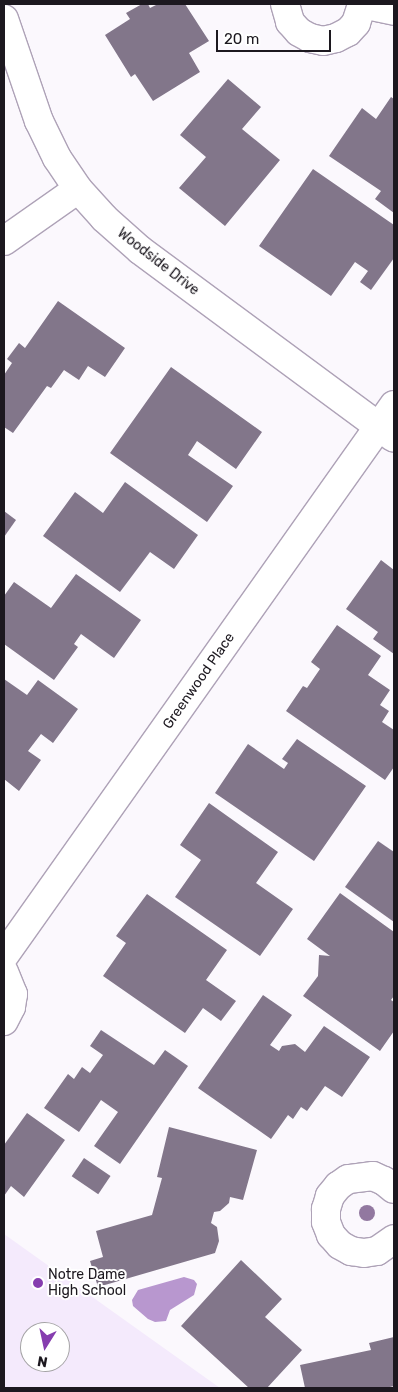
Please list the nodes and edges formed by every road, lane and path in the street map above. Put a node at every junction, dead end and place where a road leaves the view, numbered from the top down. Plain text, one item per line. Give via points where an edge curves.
1 (285, 4) edge
2 (362, 4) edge
3 (394, 11) edge
4 (4, 19) edge
5 (78, 189) junction
6 (4, 240) edge
7 (394, 405) edge
8 (386, 433) edge
9 (4, 956) edge
10 (4, 972) edge
11 (4, 1021) edge
12 (392, 1182) edge
13 (394, 1239) edge

1 - 2 street via 290,22 299,32 323,41 348,32 356,23
2 - 3 street
4 - 5 street, Woodside Drive via 39,121 57,158
5 - 6 street
5 - 8 street, Woodside Drive via 140,250
7 - 8 street, Greenwood Place
8 - 9 street, Greenwood Place
10 - 11 street via 13,994
12 - 13 street via 373,1176 348,1179 330,1196 326,1222 331,1235 351,1251 377,1251

